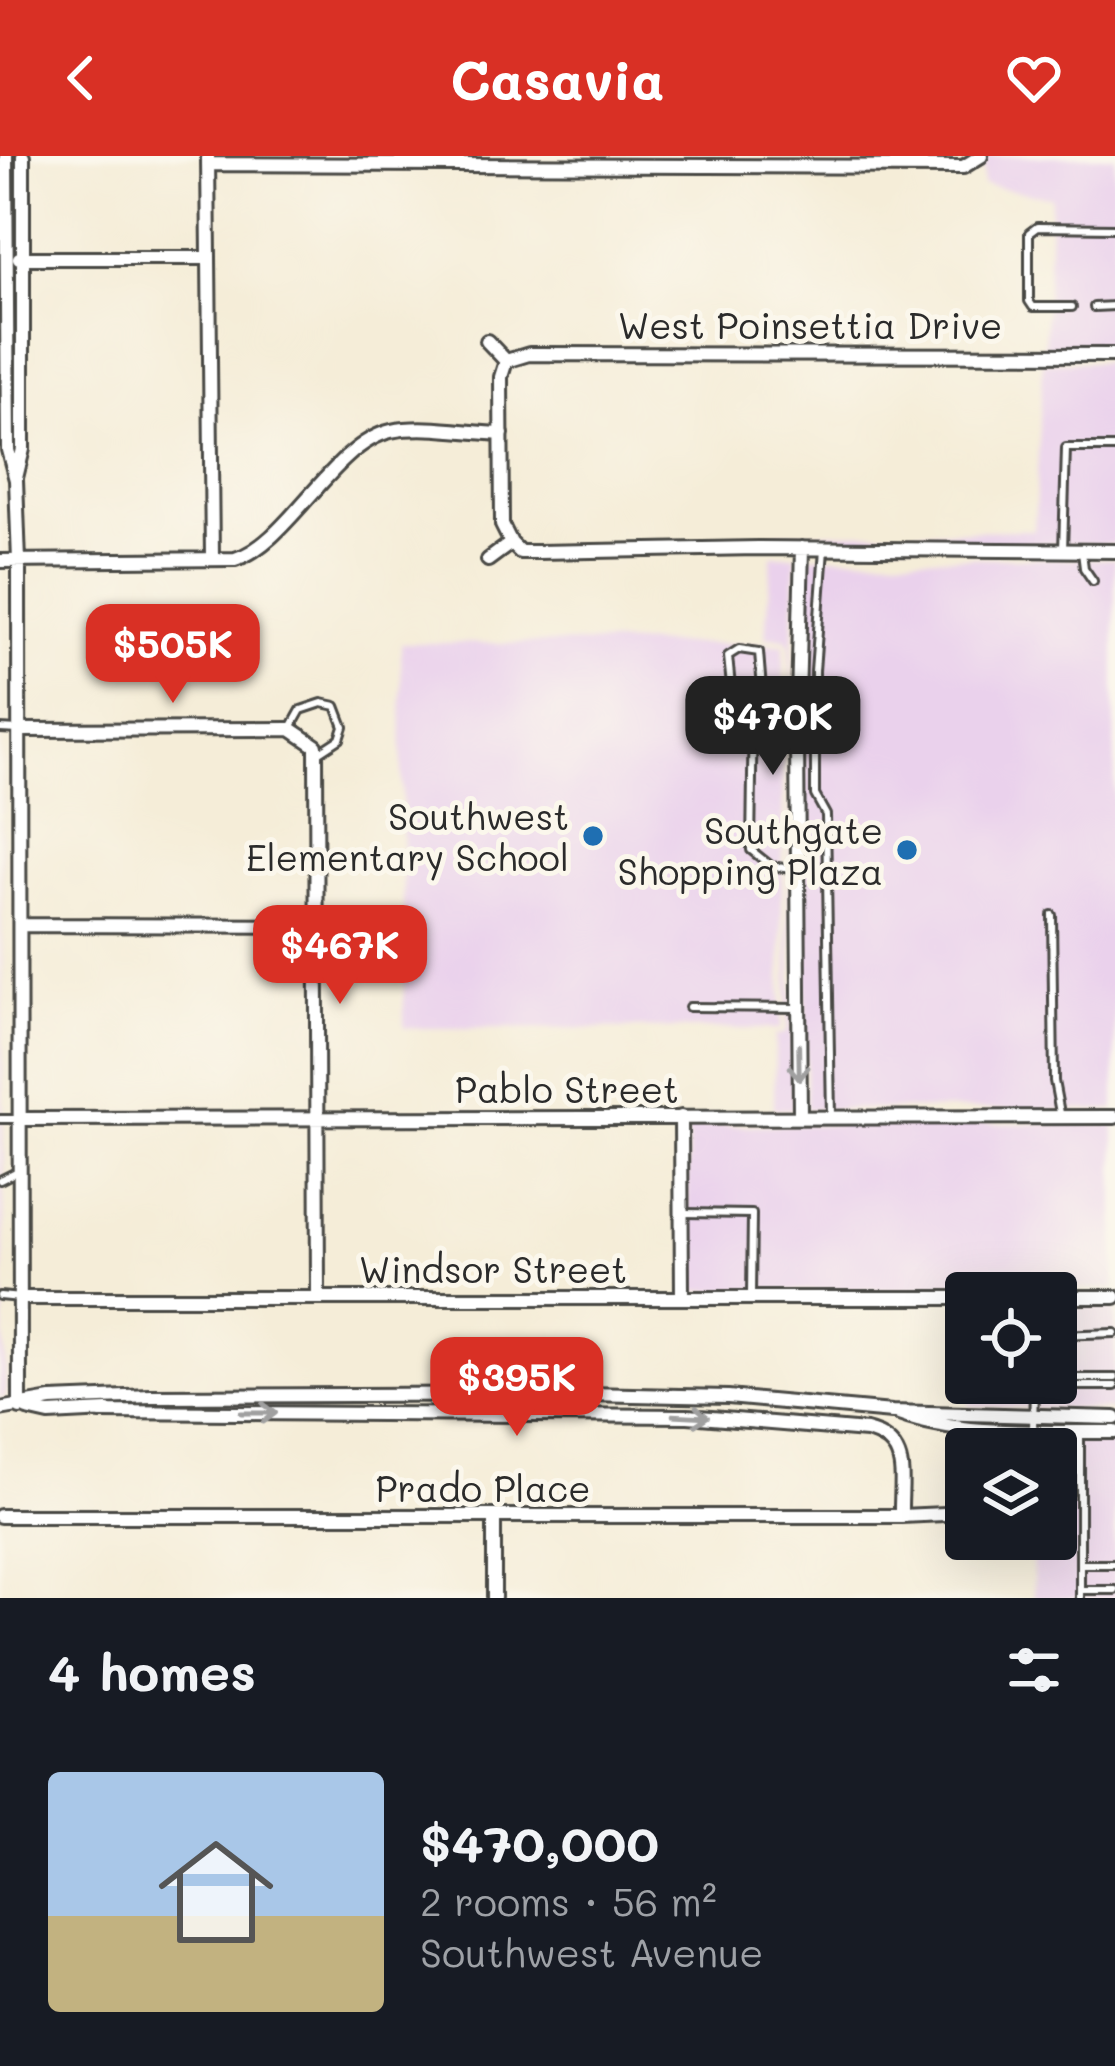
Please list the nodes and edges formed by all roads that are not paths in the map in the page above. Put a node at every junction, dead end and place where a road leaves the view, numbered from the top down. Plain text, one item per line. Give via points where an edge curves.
1 (6, 156) edge
2 (22, 156) edge
3 (981, 156) edge
4 (208, 160) edge
5 (401, 160) edge
6 (1115, 228) edge
7 (4, 258) edge
8 (23, 258) junction
9 (208, 258) junction
10 (1115, 306) edge
11 (1072, 307) dead end
12 (1094, 307) dead end
13 (488, 340) dead end
14 (1115, 355) edge
15 (506, 361) junction
16 (502, 434) junction
17 (1115, 448) edge
18 (16, 480) junction
19 (511, 543) junction
20 (802, 548) junction
21 (824, 549) junction
22 (1063, 551) junction
23 (1082, 551) junction
24 (1115, 551) edge
25 (212, 560) junction
26 (488, 560) dead end
27 (0, 561) edge
28 (19, 561) junction
29 (1093, 581) dead end
30 (753, 701) junction
31 (763, 702) junction
32 (797, 702) junction
33 (0, 729) edge
34 (19, 730) junction
35 (291, 730) junction
36 (316, 754) junction
37 (799, 870) junction
38 (1052, 915) dead end
39 (20, 925) junction
40 (316, 926) junction
41 (689, 1007) dead end
42 (798, 1008) junction
43 (681, 1117) junction
44 (800, 1117) junction
45 (831, 1117) junction
46 (1061, 1117) junction
47 (0, 1118) edge
48 (317, 1118) junction
49 (1115, 1118) edge
50 (20, 1119) junction
51 (20, 1171) junction
52 (0, 1180) edge
53 (682, 1213) junction
54 (0, 1296) edge
55 (1077, 1297) edge
56 (1115, 1297) edge
57 (20, 1298) junction
58 (318, 1298) junction
59 (682, 1298) junction
60 (945, 1298) edge
61 (751, 1299) junction
62 (1077, 1334) edge
63 (1115, 1334) edge
64 (1077, 1379) edge
65 (1115, 1382) edge
66 (1077, 1383) edge
67 (243, 1395) junction
68 (1033, 1404) edge
69 (0, 1408) edge
70 (20, 1408) junction
71 (100, 1412) junction
72 (1115, 1418) edge
73 (1033, 1423) junction
74 (1080, 1432) junction
75 (1115, 1432) edge
76 (945, 1514) edge
77 (0, 1516) edge
78 (901, 1516) junction
79 (494, 1517) junction
80 (1080, 1564) junction
81 (1115, 1564) edge
82 (1115, 1590) edge
83 (1080, 1594) edge
84 (494, 1598) edge

1 - 7 street
2 - 8 street
3 - 5 street via 964,167
4 - 5 street
4 - 9 street
6 - 11 lane via 1029,233 1029,301
7 - 8 street
7 - 18 street via 8,450
8 - 9 street
8 - 18 street via 23,449
9 - 25 street
10 - 12 lane
13 - 15 street
14 - 15 street, West Poinsettia Drive via 529,354
15 - 16 street
16 - 19 street via 502,525
16 - 25 street via 380,435 255,550
17 - 22 lane via 1066,448
18 - 28 street
19 - 20 street via 520,552
19 - 26 street
20 - 21 street
20 - 32 street
21 - 22 street
21 - 45 lane via 814,795 826,814
22 - 23 street
23 - 24 street
23 - 29 lane
25 - 28 street
27 - 28 street
28 - 34 street
30 - 31 lane
30 - 31 lane via 732,697 728,656 739,649 759,652
30 - 37 lane via 751,850 771,866
31 - 32 lane
32 - 37 street
33 - 34 lane
34 - 35 street
34 - 39 street
35 - 36 street
35 - 36 lane via 301,710 336,706 340,739
36 - 40 street
37 - 42 street
38 - 46 lane
39 - 40 street
39 - 50 street
40 - 48 street
41 - 42 lane
42 -> 44 street
43 - 44 street, Pablo Street
43 - 48 street, Pablo Street
43 - 53 street
44 - 45 street, Pablo Street
45 - 46 street, Pablo Street
46 - 49 street, Pablo Street
47 - 50 lane
48 - 50 street, Pablo Street
48 - 58 street
50 - 51 street
51 - 52 lane
51 - 57 street
53 - 59 street
53 - 61 lane via 752,1214
54 - 57 lane
55 - 56 street
57 - 58 street, Windsor Street
57 - 70 street
58 - 59 street, Windsor Street
59 - 61 street, Windsor Street
60 - 61 street, Windsor Street
62 - 63 lane
64 - 65 lane
65 - 66 lane
67 - 70 street via 51,1400
67 - 71 street
67 - 73 street via 728,1397 892,1412 920,1422
68 - 73 lane
69 - 70 street
70 - 71 street
71 -> 78 street via 669,1415 866,1431 897,1450
72 - 73 street
73 - 74 street
74 - 75 street
74 - 80 lane
76 - 78 street, Prado Place
77 - 79 street, Prado Place
78 - 79 street, Prado Place
79 - 84 street
80 - 81 lane
80 - 83 lane
82 - 83 lane

